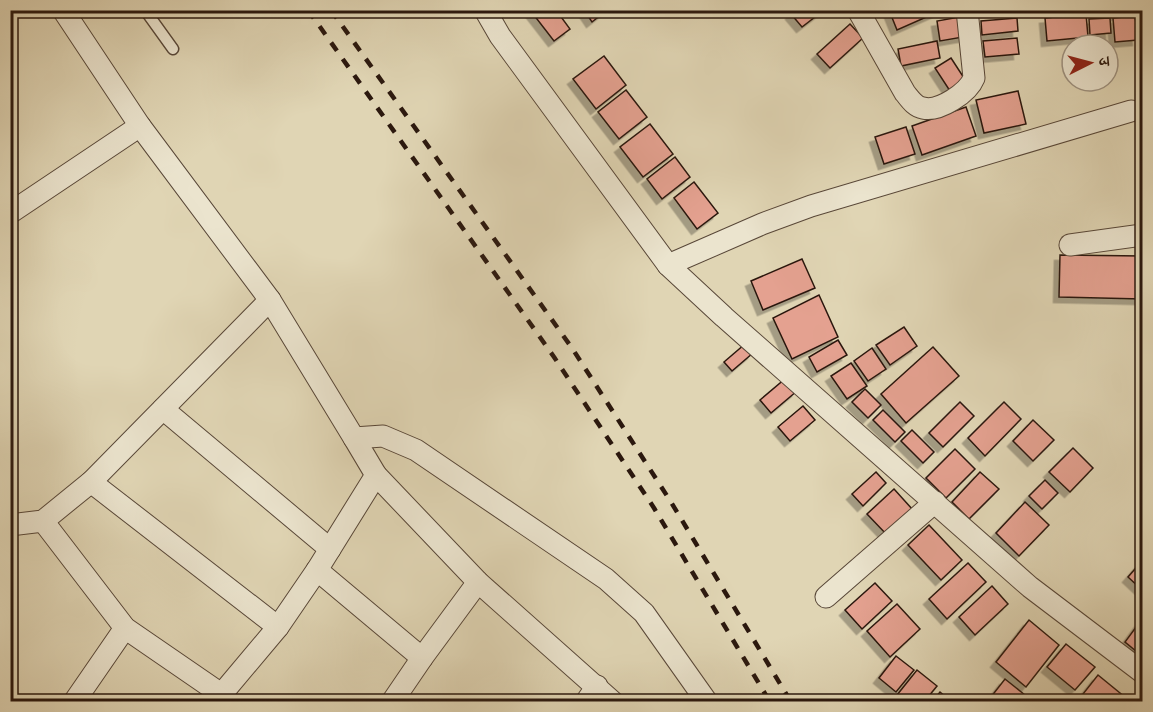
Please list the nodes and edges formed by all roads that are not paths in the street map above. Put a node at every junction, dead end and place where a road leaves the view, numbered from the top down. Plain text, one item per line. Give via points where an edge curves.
1 (63, 10) edge
2 (145, 10) edge
3 (485, 10) edge
4 (858, 10) edge
5 (967, 10) edge
6 (173, 49) dead end
7 (1131, 111) dead end
8 (140, 126) junction
9 (10, 213) edge
10 (1143, 235) edge
11 (1070, 245) dead end
12 (668, 264) junction
13 (270, 300) junction
14 (163, 409) junction
15 (354, 438) junction
16 (376, 475) junction
17 (91, 482) junction
18 (935, 502) junction
19 (43, 521) junction
20 (10, 525) edge
21 (330, 549) junction
22 (317, 570) junction
23 (478, 582) junction
24 (826, 597) dead end
25 (278, 627) junction
26 (125, 628) junction
27 (422, 658) junction
28 (1143, 672) edge
29 (592, 694) edge
30 (218, 698) edge
31 (74, 702) edge
32 (392, 702) edge
33 (613, 702) edge
34 (707, 702) edge

1 - 8 street
2 - 6 lane
3 - 12 street via 500,36
4 - 5 street via 905,93 924,109 962,95 974,78
7 - 12 street via 811,206
8 - 9 street
8 - 13 street
10 - 11 street
12 - 18 street
13 - 14 street
13 - 15 street
14 - 17 street
14 - 21 street
15 - 16 street
15 - 34 street via 383,436 416,450 606,579 644,614
16 - 21 street
16 - 23 street
17 - 19 street
17 - 25 street
18 - 24 street
18 - 28 street via 1030,587
19 - 20 street
19 - 26 street
21 - 22 street
22 - 25 street
22 - 27 street
23 - 27 street
23 - 29 street
25 - 30 street
26 - 30 street
26 - 31 street
27 - 32 street
29 - 33 street

